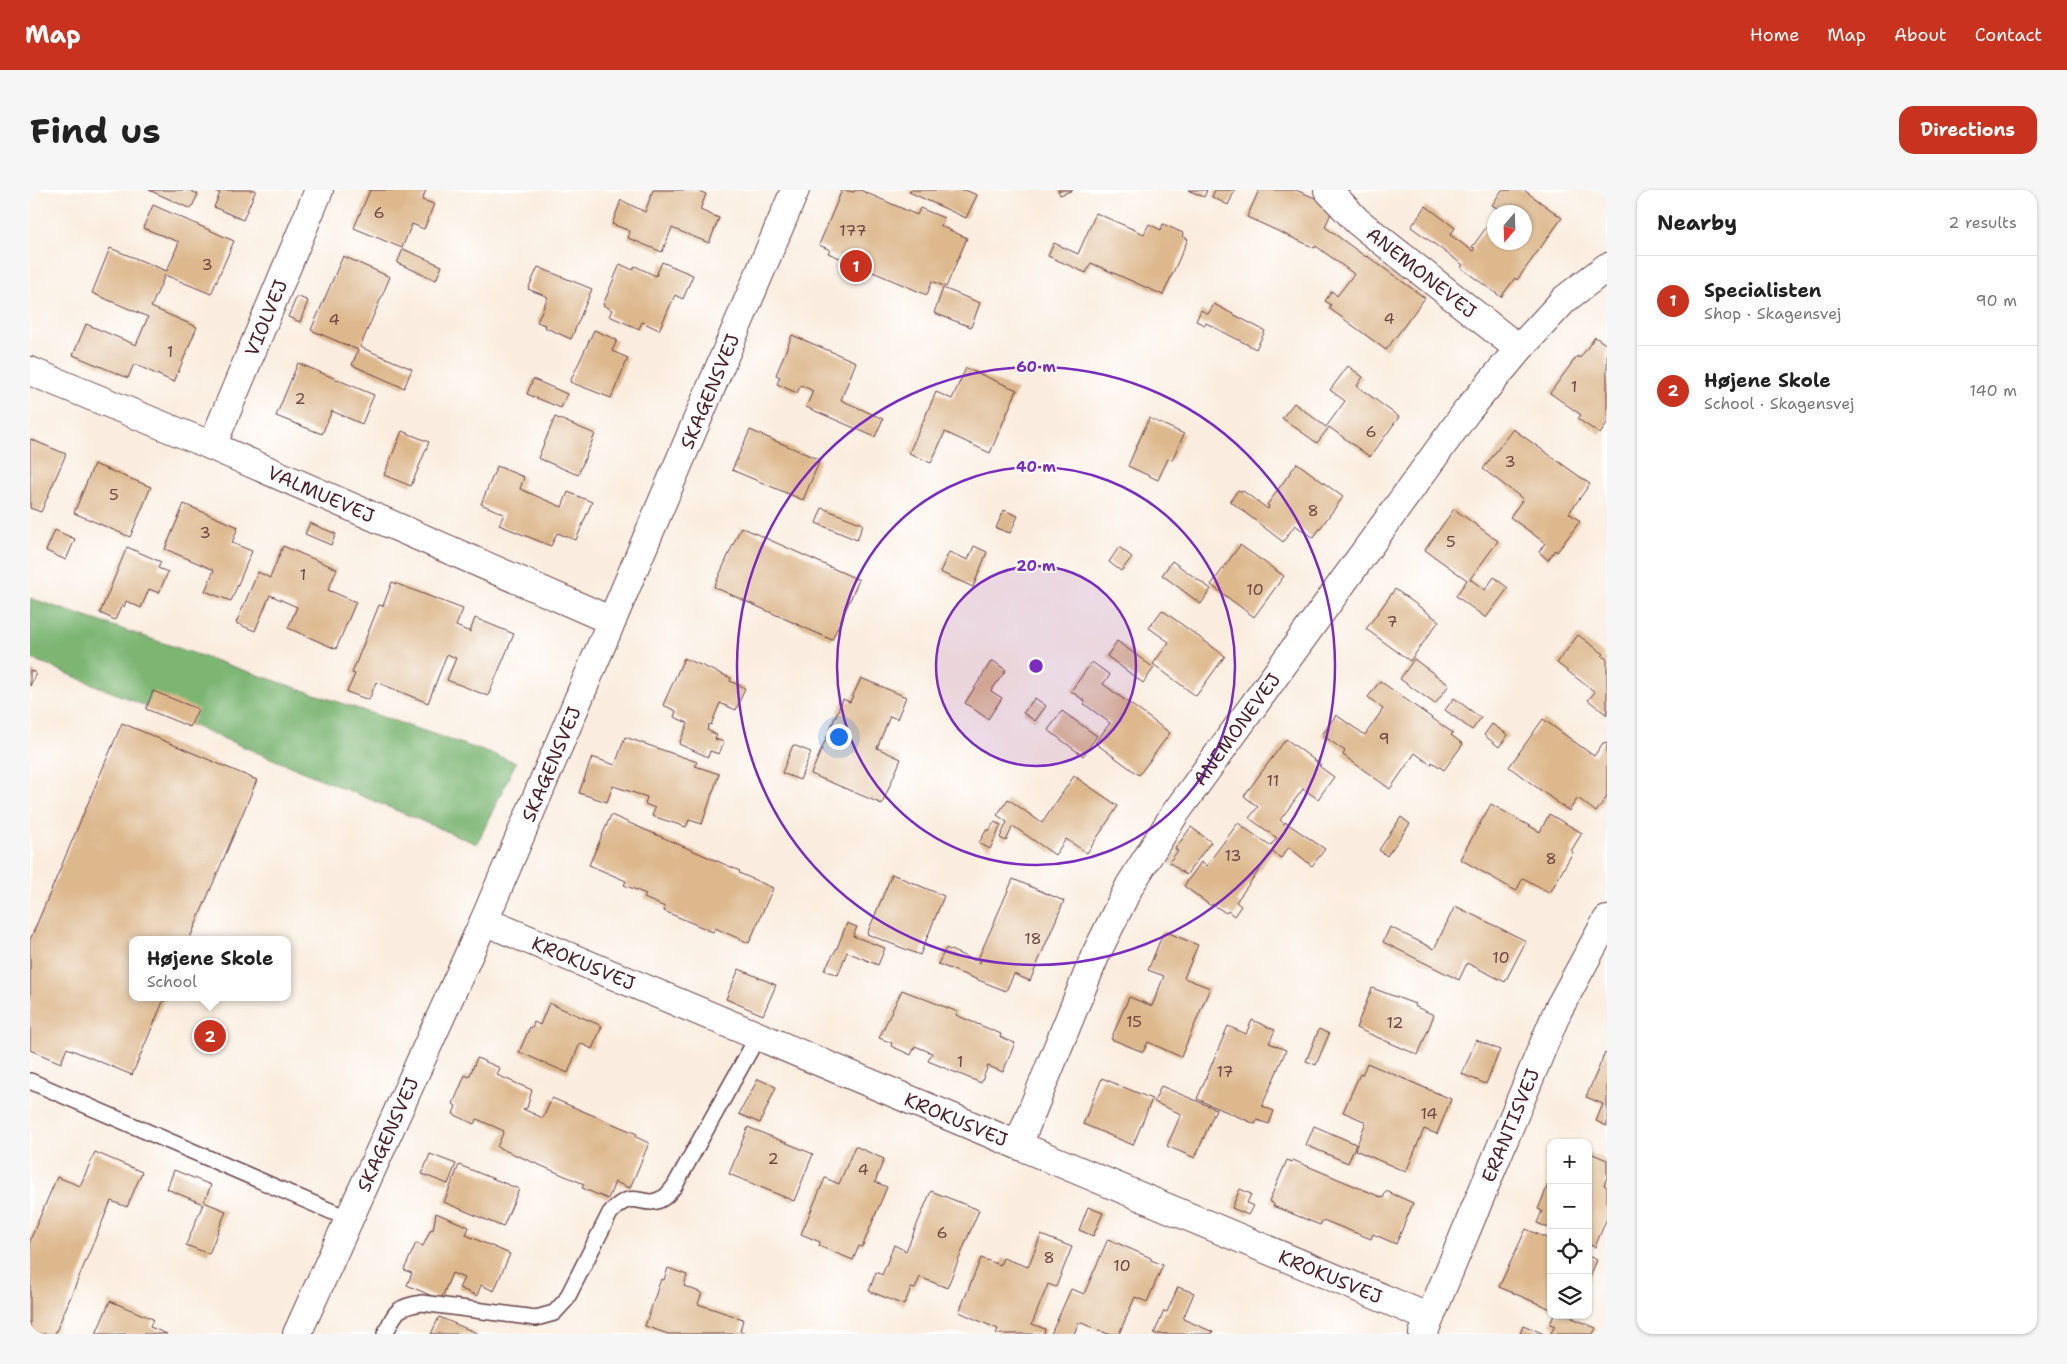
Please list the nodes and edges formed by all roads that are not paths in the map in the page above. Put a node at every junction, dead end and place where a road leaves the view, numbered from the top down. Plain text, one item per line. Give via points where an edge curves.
1 (319, 190) edge
2 (795, 190) edge
3 (1328, 190) edge
4 (1607, 267) edge
5 (1518, 349) junction
6 (30, 371) edge
7 (212, 446) junction
8 (612, 621) junction
9 (1607, 920) edge
10 (484, 921) junction
11 (758, 1036) junction
12 (30, 1081) edge
13 (1018, 1145) junction
14 (349, 1219) junction
15 (1427, 1326) edge
16 (297, 1334) edge
17 (385, 1334) edge

1 - 7 street, VIOLVEJ
2 - 8 street, SKAGENSVEJ
3 - 5 street, ANEMONEVEJ via 1357,221
4 - 5 street, ANEMONEVEJ via 1565,298
5 - 13 street, ANEMONEVEJ via 1455,427 1174,815 1134,878 1095,956
6 - 7 street, VALMUEVEJ
7 - 8 street, VALMUEVEJ
8 - 10 street, SKAGENSVEJ
9 - 15 street, ERANTISVEJ via 1558,1010
10 - 11 street, KROKUSVEJ
10 - 14 street, SKAGENSVEJ
11 - 13 street, KROKUSVEJ
11 - 17 lane via 674,1186 663,1198 650,1202 632,1198 619,1202 610,1213 566,1300 554,1313 536,1318 422,1303 404,1306 394,1314
12 - 14 lane
13 - 15 street, KROKUSVEJ
14 - 16 street, SKAGENSVEJ

